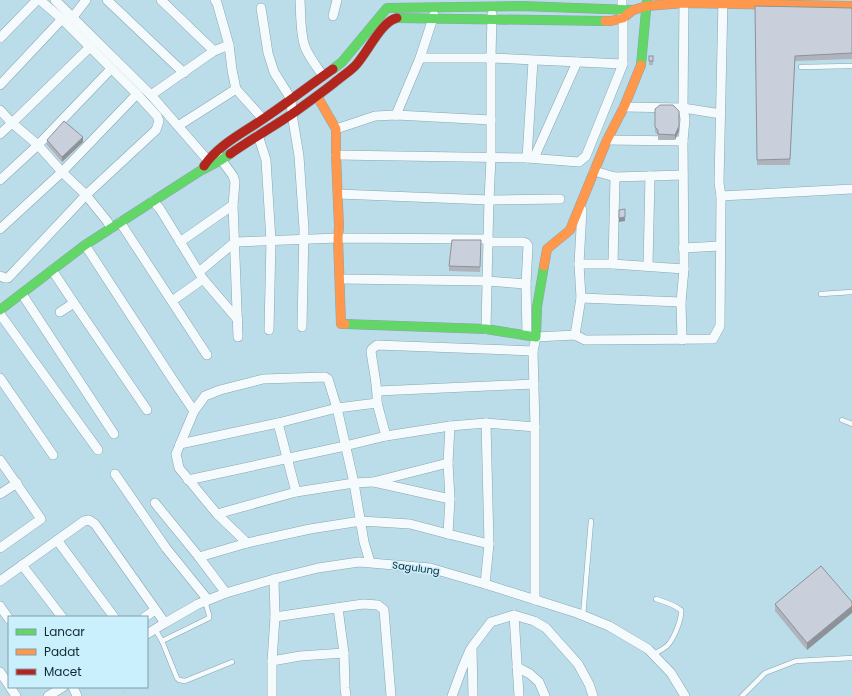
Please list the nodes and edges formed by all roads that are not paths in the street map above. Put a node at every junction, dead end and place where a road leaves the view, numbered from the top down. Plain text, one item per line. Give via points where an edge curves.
1 (37, 0) edge
2 (40, 0) edge
3 (55, 0) edge
4 (86, 0) edge
5 (108, 0) edge
6 (161, 0) edge
7 (215, 0) edge
8 (300, 0) edge
9 (337, 0) edge
10 (684, 1) edge
11 (723, 2) edge
12 (426, 3) edge
13 (522, 3) edge
14 (647, 3) edge
15 (387, 4) edge
16 (852, 6) edge
17 (414, 7) junction
18 (437, 7) junction
19 (491, 7) junction
20 (261, 8) dead end
21 (611, 9) junction
22 (622, 9) edge
23 (333, 16) dead end
24 (73, 17) junction
25 (414, 18) junction
26 (62, 19) junction
27 (492, 19) junction
28 (432, 20) junction
29 (611, 21) junction
30 (0, 38) edge
31 (229, 45) junction
32 (90, 47) junction
33 (214, 51) junction
34 (420, 58) junction
35 (491, 58) junction
36 (533, 61) junction
37 (577, 62) junction
38 (623, 64) junction
39 (801, 66) dead end
40 (852, 66) edge
41 (111, 69) junction
42 (184, 73) junction
43 (323, 76) junction
44 (0, 85) edge
45 (236, 89) junction
46 (137, 94) junction
47 (150, 94) junction
48 (317, 96) junction
49 (291, 99) junction
50 (624, 107) junction
51 (683, 108) junction
52 (0, 110) edge
53 (292, 114) junction
54 (720, 114) junction
55 (396, 115) junction
56 (263, 119) junction
57 (491, 120) junction
58 (12, 123) junction
59 (178, 126) junction
60 (336, 129) junction
61 (0, 134) edge
62 (258, 135) junction
63 (607, 140) junction
64 (683, 141) junction
65 (38, 145) junction
66 (336, 155) junction
67 (219, 156) junction
68 (491, 158) junction
69 (531, 158) junction
70 (210, 163) junction
71 (594, 171) junction
72 (62, 172) junction
73 (683, 175) junction
74 (650, 176) junction
75 (615, 177) junction
76 (0, 180) edge
77 (852, 189) edge
78 (338, 194) junction
79 (86, 195) junction
80 (720, 196) junction
81 (560, 199) dead end
82 (488, 200) junction
83 (153, 201) junction
84 (582, 202) junction
85 (233, 205) junction
86 (120, 222) junction
87 (111, 228) junction
88 (0, 229) edge
89 (338, 238) junction
90 (303, 239) junction
91 (271, 240) junction
92 (488, 241) junction
93 (180, 242) junction
94 (235, 242) junction
95 (85, 245) junction
96 (720, 246) junction
97 (683, 248) junction
98 (579, 264) junction
99 (613, 264) junction
100 (648, 266) junction
101 (684, 269) junction
102 (52, 270) junction
103 (201, 275) junction
104 (0, 276) edge
105 (340, 279) junction
106 (487, 281) junction
107 (526, 284) junction
108 (852, 292) edge
109 (22, 294) junction
110 (820, 294) dead end
111 (581, 298) junction
112 (172, 301) junction
113 (681, 302) junction
114 (74, 303) junction
115 (0, 310) edge
116 (60, 312) dead end
117 (0, 314) edge
118 (238, 320) junction
119 (302, 327) dead end
120 (486, 329) junction
121 (269, 330) dead end
122 (526, 335) junction
123 (575, 335) junction
124 (238, 337) dead end
125 (536, 337) junction
126 (682, 340) junction
127 (533, 351) junction
128 (207, 355) dead end
129 (0, 378) edge
130 (534, 384) junction
131 (378, 392) junction
132 (377, 403) junction
133 (337, 408) junction
134 (147, 410) dead end
135 (194, 411) junction
136 (842, 420) dead end
137 (278, 422) junction
138 (486, 424) junction
139 (852, 424) edge
140 (450, 426) junction
141 (535, 427) junction
142 (114, 434) dead end
143 (386, 436) junction
144 (180, 444) junction
145 (345, 446) junction
146 (98, 450) dead end
147 (53, 456) dead end
148 (288, 459) junction
149 (0, 460) edge
150 (448, 463) junction
151 (115, 474) dead end
152 (188, 480) junction
153 (373, 482) junction
154 (17, 483) junction
155 (354, 483) junction
156 (296, 492) junction
157 (0, 494) edge
158 (450, 499) junction
159 (155, 503) dead end
160 (217, 514) junction
161 (361, 521) junction
162 (591, 521) dead end
163 (448, 534) junction
164 (57, 540) junction
165 (247, 543) junction
166 (489, 544) junction
167 (0, 548) edge
168 (200, 557) junction
169 (370, 562) junction
170 (22, 564) junction
171 (274, 579) junction
172 (0, 581) edge
173 (485, 584) junction
174 (226, 593) junction
175 (656, 599) dead end
176 (535, 600) junction
177 (206, 601) junction
178 (0, 606) edge
179 (338, 608) junction
180 (155, 610) junction
181 (514, 615) junction
182 (61, 616) edge
183 (113, 616) edge
184 (147, 616) edge
185 (583, 616) junction
186 (275, 617) junction
187 (8, 618) edge
188 (165, 623) junction
189 (151, 631) edge
190 (162, 641) junction
191 (472, 647) junction
192 (344, 653) junction
193 (654, 654) junction
194 (852, 658) edge
195 (272, 661) junction
196 (232, 662) dead end
197 (517, 667) junction
198 (0, 672) edge
199 (8, 683) edge
200 (272, 696) edge
201 (346, 696) edge
202 (391, 696) edge
203 (452, 696) edge
204 (474, 696) edge
205 (519, 696) edge
206 (546, 696) edge
207 (593, 696) edge
208 (685, 696) edge
209 (742, 696) edge

1 - 30 street
2 - 26 street
3 - 24 street
4 - 24 street
5 - 42 street
6 - 33 street
7 - 31 street
8 - 43 street via 305,48
9 - 23 street
10 - 11 street
10 - 14 street
10 - 51 street
11 - 16 street
11 - 54 street
12 - 17 street
12 - 18 street
13 - 19 street
13 - 21 street
14 - 22 street via 633,10
14 - 50 street via 641,64
15 - 17 street
15 - 43 street via 342,62
17 - 25 street
18 - 19 street
18 - 28 street
19 - 27 street
20 - 49 street via 268,53 274,72
21 - 22 street
21 - 29 street
22 - 29 street
22 - 38 street
24 - 47 street
25 - 28 street
25 - 48 street via 400,18 389,22 356,65
26 - 32 street
26 - 44 street
27 - 28 street
27 - 29 street
27 - 35 street
28 - 34 street
31 - 33 street
31 - 45 street
32 - 41 street
32 - 58 street
33 - 42 street
34 - 35 street
34 - 55 street
35 - 36 street
35 - 57 street
36 - 37 street
36 - 69 street
37 - 38 street
37 - 69 street
38 - 69 street via 586,156 579,162
39 - 40 lane
41 - 46 street
41 - 65 street
42 - 47 street
43 - 49 street
45 - 56 street
45 - 59 street
46 - 72 street
46 - 79 street via 157,116 159,121 156,130
47 - 59 street
48 - 53 street
48 - 60 street
49 - 53 street
49 - 56 street
50 - 51 street
50 - 63 street
51 - 54 street
51 - 64 street
52 - 58 street
53 - 62 street
53 - 90 street via 299,156
54 - 80 street
55 - 57 street
55 - 60 street via 375,116
56 - 67 street via 224,145
57 - 68 street
58 - 61 street
58 - 65 street
59 - 70 street
60 - 66 street
62 - 67 street
62 - 91 street via 266,160
63 - 64 street
63 - 71 street
64 - 73 street
65 - 72 street
65 - 76 street
66 - 68 street
66 - 78 street
67 - 70 street
67 - 85 street via 235,182
68 - 69 street
68 - 82 street
70 - 83 street
71 - 75 street
71 - 84 street
72 - 79 street
72 - 88 street
73 - 74 street
73 - 97 street
74 - 75 street
74 - 100 street
75 - 99 street
77 - 80 street
78 - 82 street
78 - 89 street
79 - 87 street
79 - 104 street via 8,278
80 - 96 street
81 - 82 street
82 - 92 street
83 - 86 street
83 - 93 street
84 - 98 street
84 - 125 street via 570,230 548,249 537,307
85 - 93 street
85 - 94 street
86 - 87 street
86 - 112 street
87 - 95 street
89 - 90 street
89 - 92 street
89 - 105 street
90 - 91 street
90 - 119 street
91 - 94 street
91 - 121 street
92 - 106 street
92 - 107 street via 523,242 528,246
93 - 103 street
94 - 103 street
94 - 118 street
95 - 102 street
95 - 135 street
96 - 97 street
96 - 126 street via 720,326 713,340
97 - 101 street
98 - 99 street
98 - 111 street
99 - 100 street
100 - 101 street
101 - 113 street
102 - 109 street
102 - 114 street
103 - 112 street
103 - 118 street
105 - 106 street
105 - 120 street via 341,324
106 - 107 street
106 - 120 street
107 - 122 street
108 - 110 lane
109 - 115 street
109 - 142 street
111 - 113 street
111 - 123 street
112 - 128 street
113 - 126 street
114 - 116 street
114 - 134 street
117 - 146 street
118 - 124 street
120 - 122 street
122 - 125 street
123 - 125 street
123 - 126 street via 585,340
125 - 127 street
127 - 130 street
127 - 131 street via 377,345 371,351
129 - 147 street
130 - 131 street
130 - 141 street
131 - 132 street
132 - 133 street
132 - 143 street
133 - 135 street via 328,379 325,377 263,379 220,390 205,396
133 - 137 street
133 - 145 street
135 - 144 street
136 - 139 lane
137 - 144 street
137 - 148 street
138 - 140 street
138 - 141 street
138 - 166 street
140 - 143 street
140 - 150 street
141 - 176 street
143 - 145 street
144 - 152 street via 176,454 179,468
145 - 148 street
145 - 155 street
148 - 152 street
148 - 156 street
149 - 154 street
150 - 153 street
150 - 158 street
151 - 177 street
152 - 160 street
153 - 155 street
153 - 158 street
154 - 157 street
154 - 167 street via 41,519
155 - 156 street
155 - 161 street
156 - 160 street
158 - 163 street
159 - 168 street
160 - 165 street
161 - 163 street via 410,524
161 - 165 street
161 - 169 street
162 - 185 lane
163 - 166 street
164 - 170 street
164 - 180 street via 84,521 89,520 95,524
164 - 183 street
165 - 168 street
166 - 173 street
168 - 174 street
169 - 171 street, Sagulung via 318,568
169 - 173 street, Sagulung via 430,568
170 - 172 street
170 - 182 street
171 - 174 street, Sagulung
171 - 186 street
173 - 176 street, Sagulung
174 - 177 street, Sagulung
175 - 193 lane via 677,607 682,615 668,645
176 - 185 street, Sagulung
177 - 188 street, Sagulung
177 - 190 lane via 209,618
178 - 187 street
179 - 186 street
179 - 192 street
179 - 202 street via 363,604 378,605 384,610
180 - 184 street
180 - 188 street
181 - 191 street via 491,622
181 - 197 street
181 - 207 street via 546,628 578,664
185 - 193 street, Sagulung via 609,626
186 - 195 street
188 - 189 street, Sagulung
189 - 190 lane
190 - 196 lane via 180,680 186,681
191 - 203 street
191 - 204 street
192 - 195 street
192 - 201 street
193 - 208 street, Sagulung via 671,673
194 - 209 lane via 796,661 765,674
195 - 200 street
197 - 205 street
197 - 206 street via 539,682
198 - 199 street

